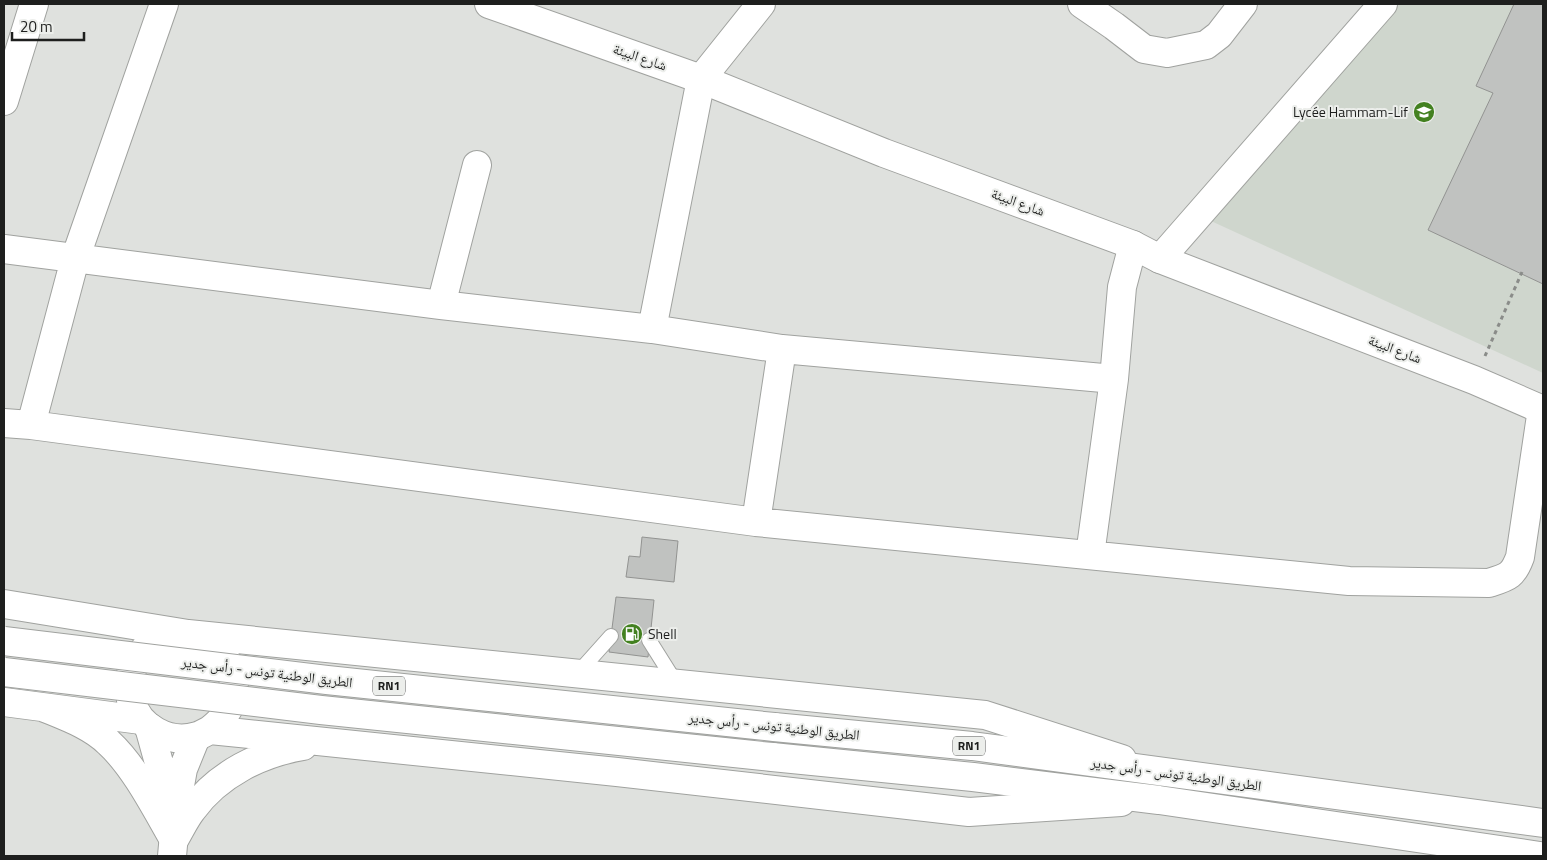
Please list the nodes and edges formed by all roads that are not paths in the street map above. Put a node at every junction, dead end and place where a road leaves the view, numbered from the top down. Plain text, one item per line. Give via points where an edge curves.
1 (34, 4) edge
2 (164, 4) edge
3 (488, 4) edge
4 (760, 4) edge
5 (1082, 4) edge
6 (1244, 4) edge
7 (1383, 4) edge
8 (701, 79) junction
9 (4, 101) edge
10 (477, 165) dead end
11 (1133, 245) junction
12 (4, 249) edge
13 (75, 259) junction
14 (1160, 259) junction
15 (442, 305) junction
16 (652, 329) junction
17 (782, 349) junction
18 (1114, 379) junction
19 (1542, 410) edge
20 (4, 423) edge
21 (31, 426) junction
22 (756, 522) junction
23 (1090, 555) junction
24 (4, 604) edge
25 (188, 634) junction
26 (611, 636) dead end
27 (649, 640) dead end
28 (4, 641) edge
29 (4, 672) edge
30 (577, 674) junction
31 (677, 684) junction
32 (4, 702) edge
33 (45, 708) junction
34 (145, 724) junction
35 (203, 733) junction
36 (354, 744) junction
37 (1164, 772) junction
38 (1159, 800) junction
39 (1543, 823) edge
40 (173, 848) edge
41 (1540, 856) edge

1 - 9 main road
2 - 13 main road
3 - 8 main road, شارع البيئة
4 - 8 main road
5 - 6 main road via 1144,49 1168,53 1206,45 1219,35
7 - 14 main road
8 - 11 main road, شارع البيئة via 884,153
8 - 16 main road
10 - 15 main road
11 - 14 main road, شارع البيئة
11 - 18 main road via 1122,287
12 - 13 main road
13 - 15 main road
13 - 21 main road
14 - 19 main road, شارع البيئة via 1474,380
15 - 16 main road
16 - 17 main road
17 - 18 main road
17 - 22 main road
18 - 23 main road
19 - 23 main road via 1520,557 1515,571 1503,579 1490,583 1349,581
20 - 21 main road
21 - 22 main road
22 - 23 main road
24 - 25 main road
25 - 30 main road
25 - 34 main road via 157,640 135,661 129,691 133,706
25 - 35 main road via 220,650 230,666 234,683 232,701 224,717
26 - 30 lane
27 - 31 lane
28 - 37 main road, الطريق الوطنية تونس - رأس جدير / RN1, bridge via 327,680 972,746
29 - 38 main road, الطريق الوطنية تونس - رأس جدير / RN1, bridge via 331,711 973,777
30 - 31 main road
31 - 37 main road via 986,715
32 - 33 main road
33 - 34 main road
33 - 40 main road via 82,724 125,759
34 - 35 main road via 172,737
34 - 40 main road via 159,763
35 - 36 main road
35 - 40 main road via 183,769
36 - 38 main road via 969,812
36 - 40 main road via 309,744 282,749 248,763 218,783 193,809
37 - 39 main road, الطريق الوطنية تونس - رأس جدير / RN1
38 - 41 main road, الطريق الوطنية تونس - رأس جدير / RN1

